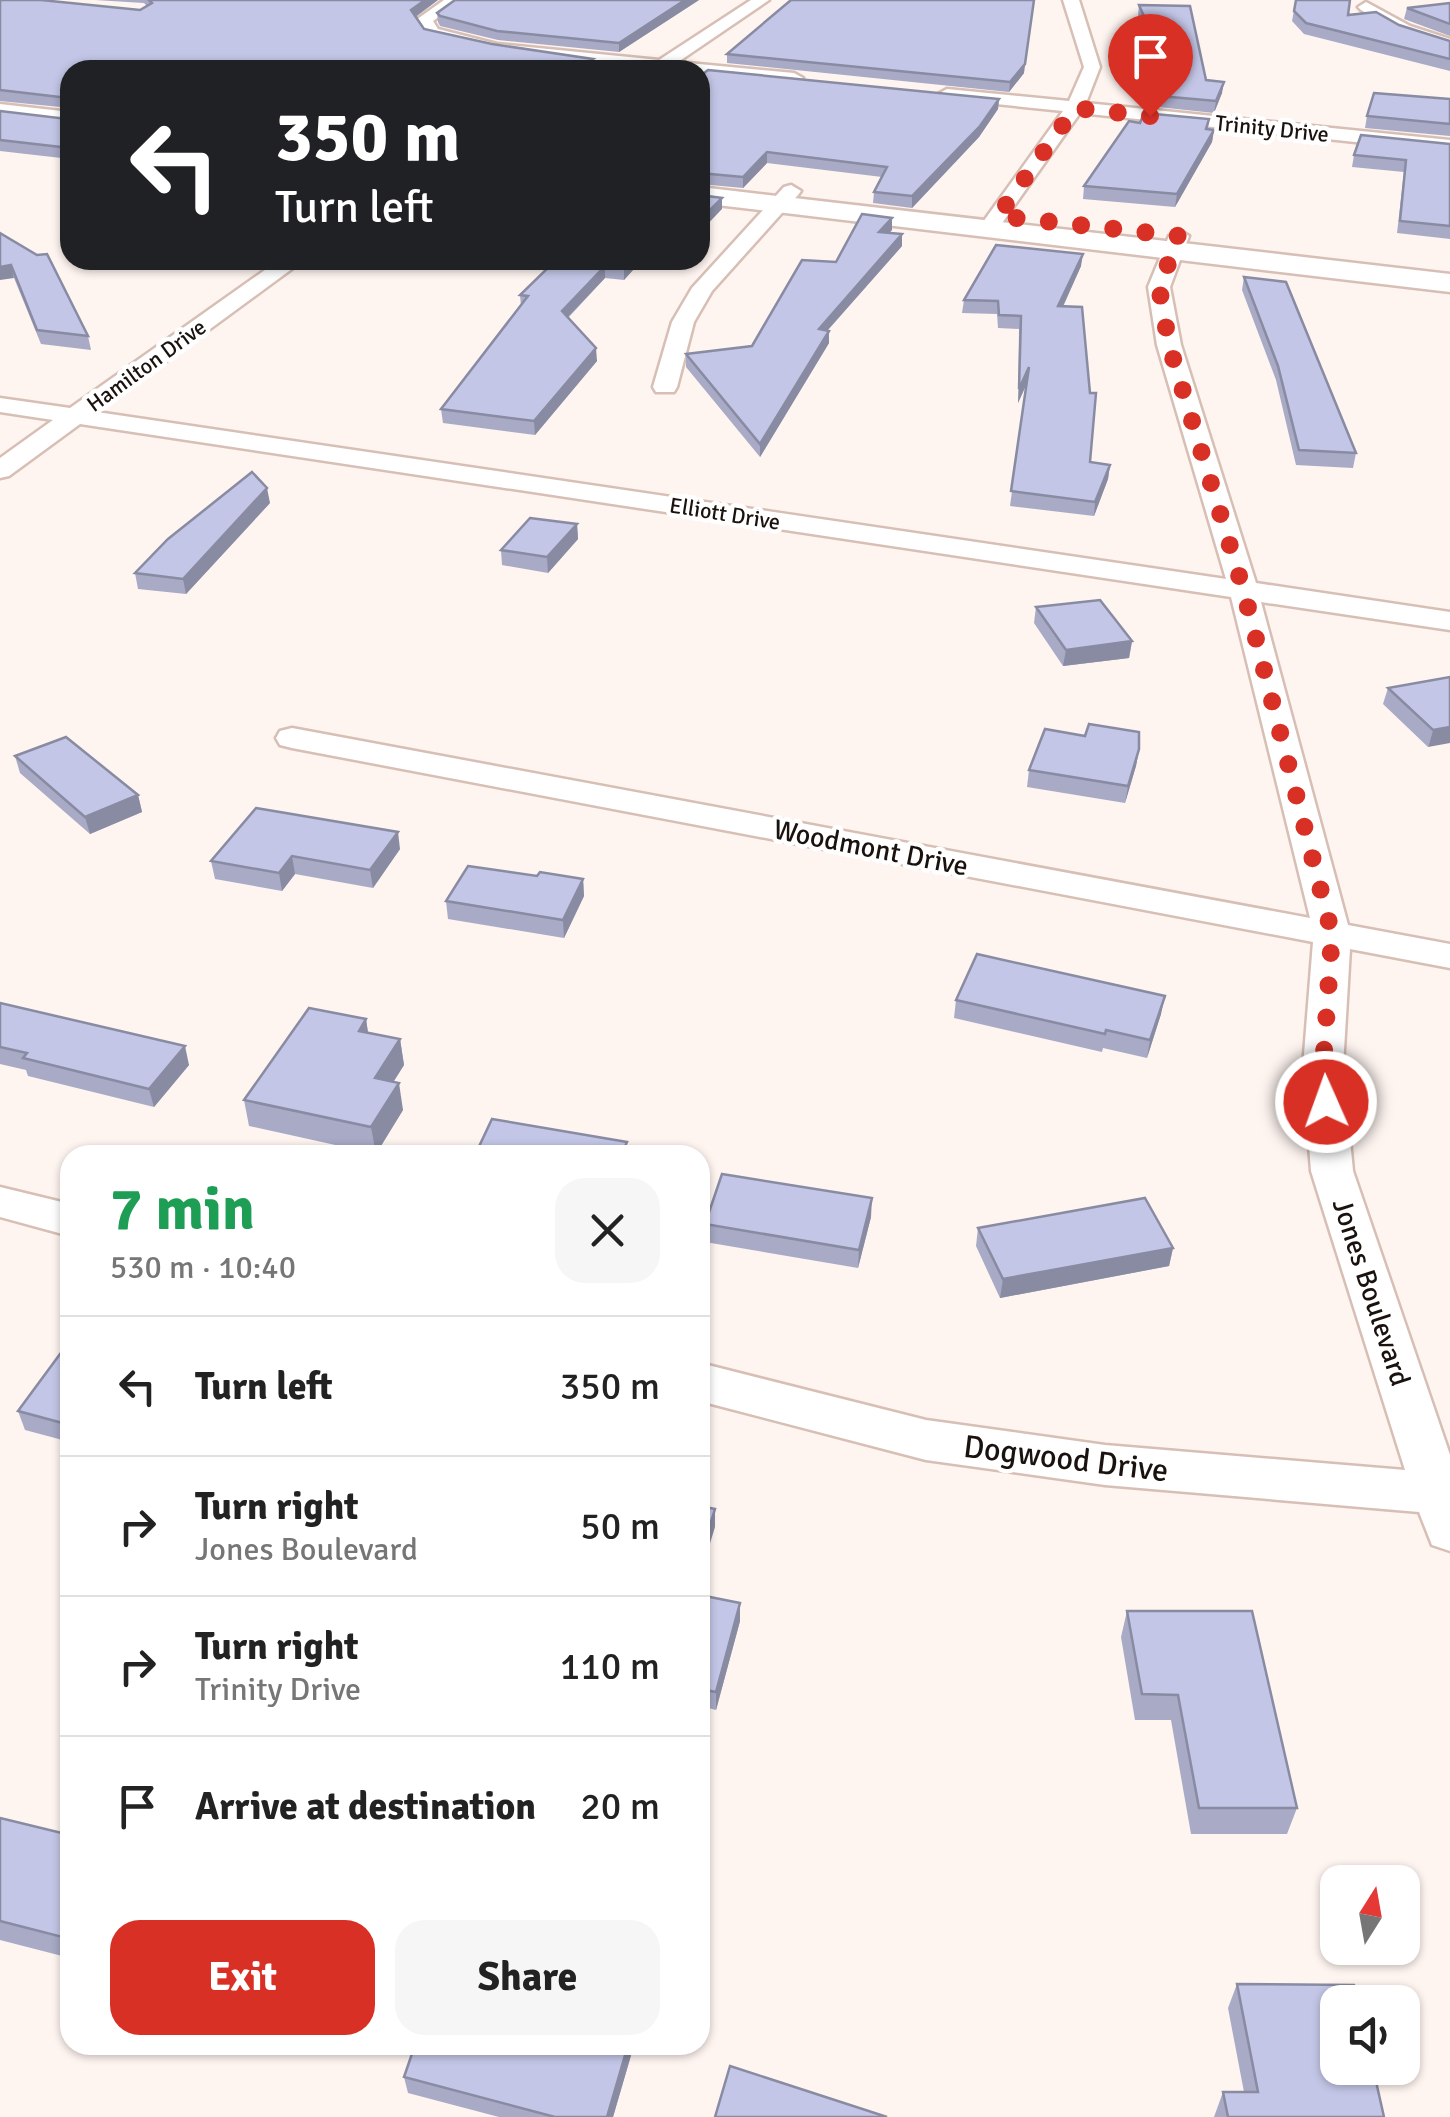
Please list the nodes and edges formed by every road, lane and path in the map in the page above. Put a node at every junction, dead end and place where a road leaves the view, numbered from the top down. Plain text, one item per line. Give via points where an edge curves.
1 (455, 0) edge
2 (762, 0) edge
3 (1071, 0) edge
4 (1366, 7) dead end
5 (1450, 44) edge
6 (618, 60) edge
7 (668, 60) edge
8 (710, 69) edge
9 (819, 81) edge
10 (937, 93) edge
11 (0, 96) edge
12 (60, 103) edge
13 (1075, 108) junction
14 (0, 110) edge
15 (60, 118) edge
16 (1450, 146) edge
17 (710, 182) edge
18 (710, 195) edge
19 (786, 198) junction
20 (993, 222) junction
21 (1175, 243) junction
22 (1450, 267) edge
23 (279, 270) edge
24 (1450, 283) edge
25 (664, 387) dead end
26 (0, 405) edge
27 (76, 415) junction
28 (0, 470) edge
29 (1244, 592) junction
30 (1450, 622) edge
31 (292, 738) dead end
32 (1332, 934) junction
33 (1450, 956) edge
34 (0, 1202) edge
35 (60, 1217) edge
36 (710, 1385) edge
37 (1444, 1512) edge

1 - 6 street via 424,20 432,32 497,49
2 - 7 street
3 - 13 street via 1092,67
4 - 5 street via 1387,22
8 - 9 street
10 - 13 street, Trinity Drive
11 - 12 main road
13 - 16 street, Trinity Drive
13 - 20 street
14 - 15 main road
17 - 19 main road
18 - 19 main road
19 - 20 main road
19 - 25 street via 702,288 683,322
20 - 21 main road
21 - 22 main road
21 - 24 main road
21 - 29 street, Jones Boulevard via 1159,287 1169,345
23 - 27 street, Hamilton Drive
26 - 27 street, Elliott Drive
27 - 28 street, Hamilton Drive
27 - 29 street, Elliott Drive
29 - 30 street, Elliott Drive
29 - 32 street, Jones Boulevard
31 - 32 street, Woodmont Drive
32 - 33 street, Woodmont Drive
32 - 37 street, Jones Boulevard via 1323,1067 1332,1171
34 - 35 street
36 - 37 street, Dogwood Drive via 926,1440

